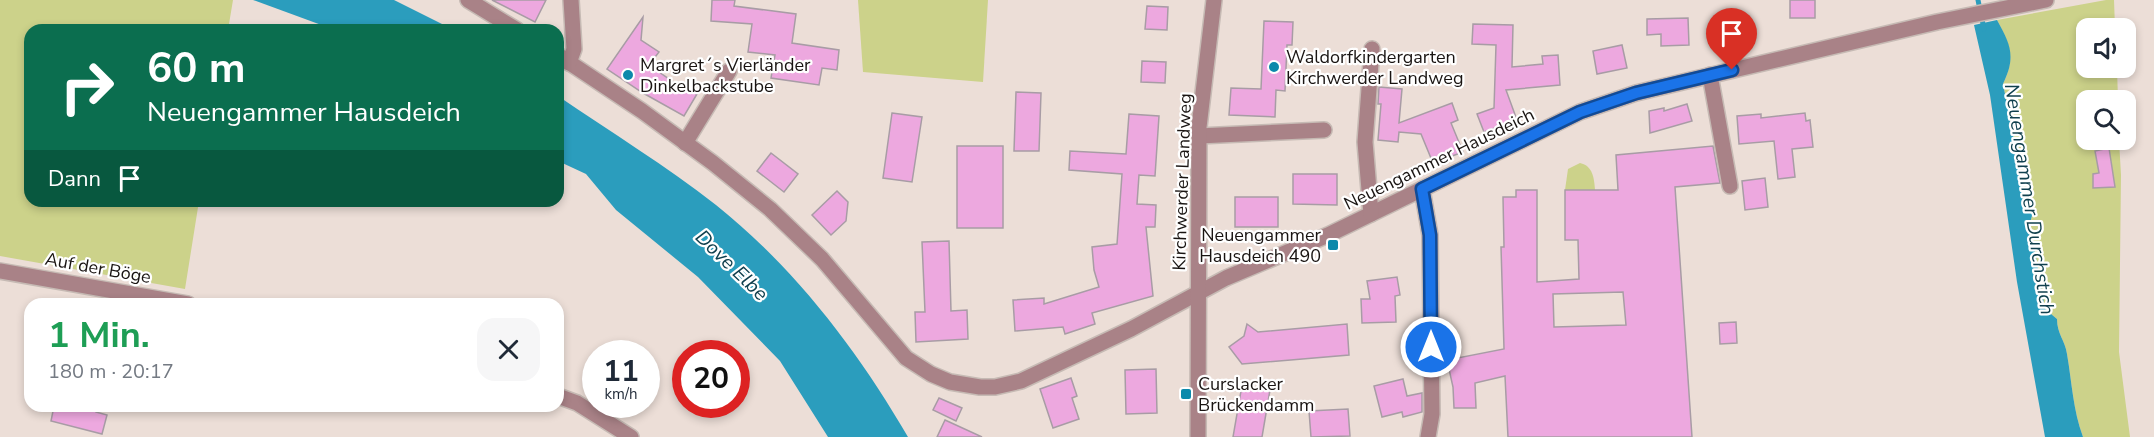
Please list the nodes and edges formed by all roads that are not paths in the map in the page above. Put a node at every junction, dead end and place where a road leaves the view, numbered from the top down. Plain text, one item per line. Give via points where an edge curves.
1 (468, 0) edge
2 (571, 0) edge
3 (1214, 0) edge
4 (2046, 0) edge
5 (2022, 2) edge
6 (492, 6) edge
7 (511, 24) edge
8 (1372, 49) dead end
9 (564, 58) edge
10 (564, 60) edge
11 (729, 71) dead end
12 (1710, 75) junction
13 (1324, 130) dead end
14 (1199, 136) junction
15 (685, 143) junction
16 (1730, 186) dead end
17 (1422, 189) junction
18 (1371, 214) junction
19 (0, 271) edge
20 (1198, 293) junction
21 (154, 298) edge
22 (564, 398) edge
23 (631, 437) edge
24 (1198, 437) edge
25 (1428, 437) edge

1 - 6 street
2 - 9 street via 574,49
3 - 14 street, Kirchwerder Landweg
4 - 5 street, Neuengammer Hausdeich
5 - 12 street, Neuengammer Hausdeich
6 - 7 street
8 - 18 street via 1365,142
10 - 15 street, Neuengammer Hausdeich
11 - 15 street
12 - 16 street
12 - 17 street, Neuengammer Hausdeich via 1580,112
13 - 14 street
14 - 20 street, Kirchwerder Landweg
15 - 20 street, Neuengammer Hausdeich via 760,201 822,259 906,358 950,382 980,387 1021,381
17 - 18 street, Neuengammer Hausdeich
17 - 25 street via 1430,235 1432,414
18 - 20 street, Neuengammer Hausdeich
19 - 21 street, Auf der Böge
20 - 24 street
22 - 23 street

